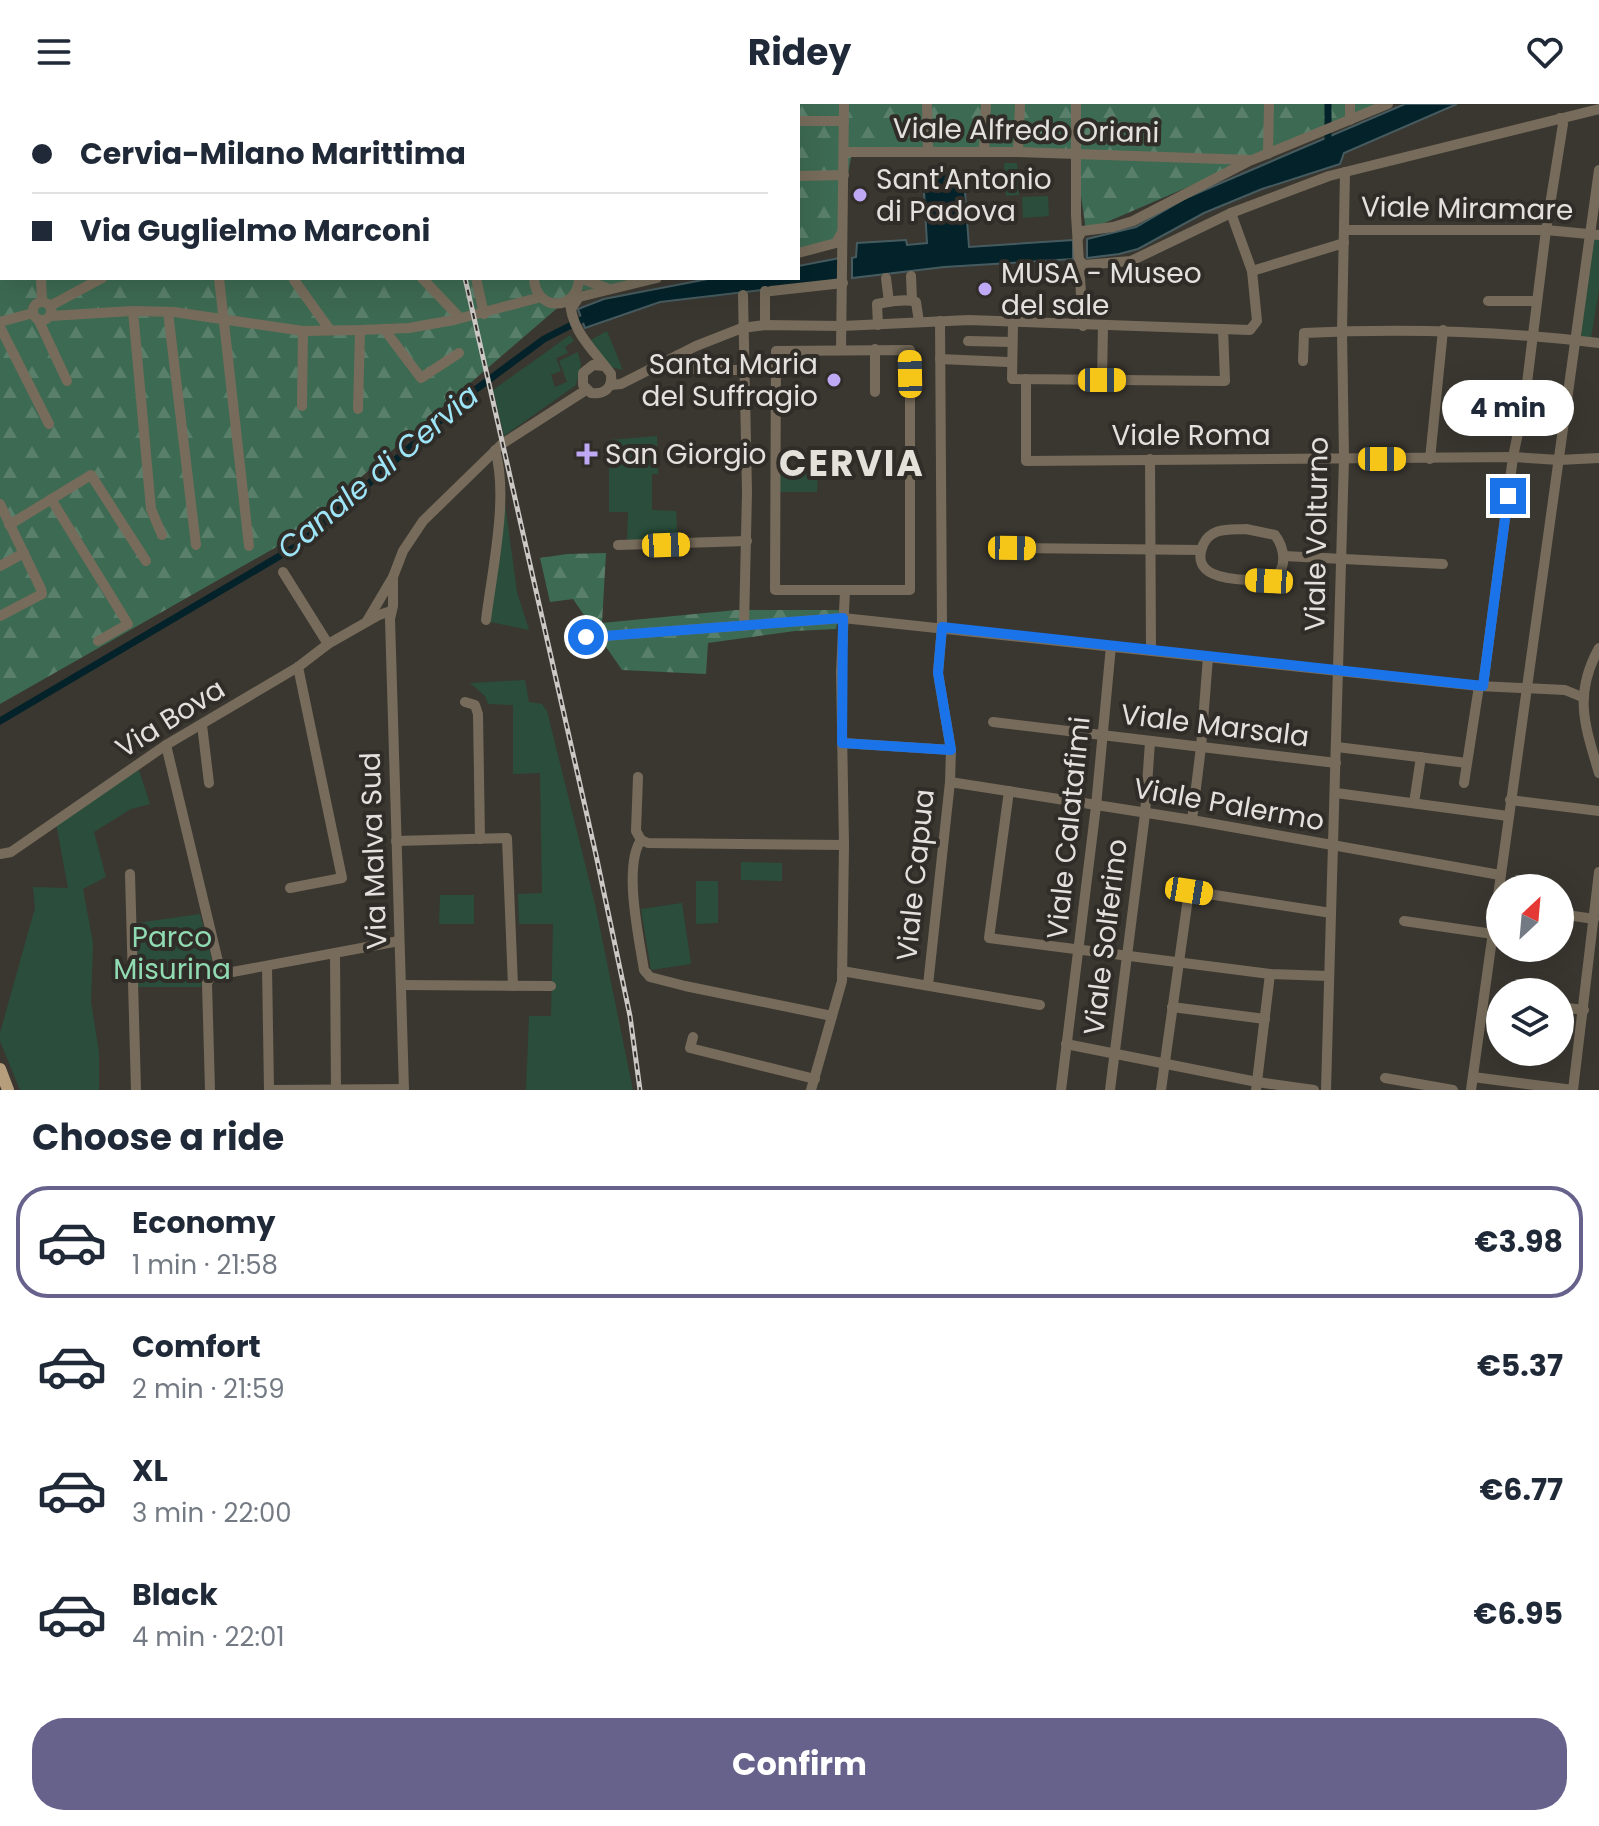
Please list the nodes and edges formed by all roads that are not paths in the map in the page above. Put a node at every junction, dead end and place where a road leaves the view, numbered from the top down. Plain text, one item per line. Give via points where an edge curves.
1 (844, 104) edge
2 (927, 104) edge
3 (986, 104) edge
4 (1020, 104) edge
5 (1076, 104) edge
6 (1269, 104) edge
7 (1350, 104) edge
8 (1388, 104) edge
9 (1599, 109) edge
10 (1560, 118) junction
11 (1350, 120) junction
12 (800, 121) edge
13 (844, 121) junction
14 (928, 151) junction
15 (984, 151) junction
16 (844, 152) junction
17 (1018, 152) junction
18 (1076, 153) junction
19 (1268, 154) junction
20 (1252, 160) junction
21 (1599, 170) edge
22 (1348, 171) junction
23 (844, 175) junction
24 (800, 176) edge
25 (1231, 213) junction
26 (844, 226) junction
27 (1344, 230) junction
28 (1546, 230) junction
29 (1080, 231) junction
30 (1594, 235) edge
31 (1344, 243) junction
32 (800, 252) edge
33 (1079, 260) junction
34 (1252, 271) junction
35 (911, 276) dead end
36 (886, 278) dead end
37 (41, 280) edge
38 (219, 280) edge
39 (294, 280) dead end
40 (424, 280) edge
41 (476, 280) edge
42 (579, 280) edge
43 (585, 280) edge
44 (647, 280) edge
45 (89, 281) edge
46 (534, 282) edge
47 (843, 283) junction
48 (607, 288) junction
49 (743, 295) dead end
50 (541, 297) junction
51 (912, 300) junction
52 (569, 301) junction
53 (1488, 301) dead end
54 (1537, 301) junction
55 (889, 302) junction
56 (518, 303) junction
57 (47, 308) junction
58 (133, 311) junction
59 (168, 312) junction
60 (484, 313) junction
61 (36, 316) junction
62 (459, 317) junction
63 (224, 319) junction
64 (940, 321) junction
65 (919, 322) junction
66 (1013, 323) junction
67 (0, 325) edge
68 (425, 325) junction
69 (765, 325) junction
70 (878, 325) junction
71 (842, 326) junction
72 (1083, 326) junction
73 (1103, 326) junction
74 (742, 328) junction
75 (384, 329) junction
76 (1223, 329) junction
77 (330, 330) junction
78 (360, 330) junction
79 (1443, 330) junction
80 (303, 331) junction
81 (1342, 331) junction
82 (1533, 335) junction
83 (581, 336) junction
84 (1577, 340) junction
85 (968, 341) dead end
86 (1012, 342) junction
87 (1599, 343) edge
88 (696, 346) junction
89 (875, 349) junction
90 (841, 350) junction
91 (459, 353) dead end
92 (678, 355) junction
93 (940, 359) junction
94 (1303, 361) dead end
95 (690, 362) junction
96 (1008, 362) dead end
97 (608, 375) junction
98 (746, 376) junction
99 (1026, 379) junction
100 (584, 380) junction
101 (1102, 380) junction
102 (67, 381) dead end
103 (875, 392) dead end
104 (302, 406) dead end
105 (358, 409) dead end
106 (49, 424) dead end
107 (495, 450) junction
108 (1513, 457) junction
109 (1344, 458) junction
110 (1150, 459) junction
111 (1430, 459) junction
112 (1598, 459) edge
113 (1559, 460) junction
114 (51, 499) junction
115 (0, 504) edge
116 (9, 525) junction
117 (162, 535) dead end
118 (747, 541) junction
119 (196, 545) dead end
120 (618, 545) dead end
121 (249, 546) dead end
122 (1012, 548) dead end
123 (1201, 550) junction
124 (1151, 551) junction
125 (24, 553) junction
126 (1284, 556) junction
127 (1340, 559) junction
128 (146, 561) dead end
129 (1443, 564) dead end
130 (0, 566) edge
131 (283, 572) dead end
132 (845, 591) junction
133 (385, 605) junction
134 (0, 616) edge
135 (843, 618) junction
136 (486, 620) dead end
137 (744, 626) junction
138 (942, 627) junction
139 (604, 636) dead end
140 (98, 641) dead end
141 (328, 644) junction
142 (1111, 646) junction
143 (1599, 648) edge
144 (1151, 650) junction
145 (1208, 657) junction
146 (298, 667) junction
147 (1337, 670) junction
148 (1481, 686) junction
149 (1526, 687) junction
150 (1582, 697) junction
151 (465, 702) dead end
152 (993, 722) dead end
153 (202, 725) junction
154 (1102, 736) junction
155 (1150, 742) junction
156 (842, 743) junction
157 (166, 745) junction
158 (1201, 747) junction
159 (1337, 747) junction
160 (951, 750) junction
161 (1421, 757) junction
162 (1336, 763) junction
163 (1467, 763) junction
164 (1599, 773) edge
165 (638, 777) dead end
166 (950, 782) junction
167 (209, 783) dead end
168 (1464, 783) dead end
169 (1009, 791) junction
170 (1336, 793) junction
171 (1510, 800) junction
172 (1414, 803) junction
173 (1096, 806) junction
174 (1599, 811) edge
175 (1145, 814) junction
176 (1508, 816) junction
177 (1192, 820) junction
178 (480, 839) junction
179 (641, 840) junction
180 (396, 841) junction
181 (844, 845) junction
182 (1334, 847) junction
183 (0, 854) edge
184 (1599, 872) edge
185 (130, 874) dead end
186 (1494, 874) edge
187 (1500, 874) edge
188 (290, 888) dead end
189 (1331, 913) junction
190 (1574, 916) edge
191 (1594, 919) junction
192 (1404, 921) dead end
193 (1486, 933) edge
194 (399, 941) junction
195 (1079, 949) junction
196 (335, 954) junction
197 (1127, 955) junction
198 (1177, 961) junction
199 (1489, 962) edge
200 (267, 966) junction
201 (842, 971) junction
202 (1270, 974) junction
203 (216, 975) junction
204 (1329, 976) junction
205 (401, 985) junction
206 (928, 985) junction
207 (513, 986) junction
208 (551, 986) dead end
209 (1485, 997) joint
210 (1040, 1005) dead end
211 (1172, 1007) junction
212 (1574, 1009) edge
213 (1584, 1010) junction
214 (832, 1016) junction
215 (1265, 1019) junction
216 (693, 1037) dead end
217 (1066, 1044) junction
218 (1114, 1055) junction
219 (1164, 1065) junction
220 (0, 1069) edge
221 (1225, 1076) junction
222 (1473, 1077) junction
223 (1385, 1078) dead end
224 (813, 1086) edge
225 (1257, 1086) edge
226 (404, 1089) edge
227 (8, 1090) edge
228 (136, 1090) edge
229 (210, 1090) edge
230 (271, 1090) edge
231 (336, 1090) edge
232 (1061, 1090) edge
233 (1110, 1090) edge
234 (1161, 1090) edge
235 (1223, 1090) edge
236 (1314, 1090) edge
237 (1326, 1090) edge
238 (1453, 1090) edge
239 (1471, 1090) edge
240 (1573, 1090) edge

1 - 13 street
2 - 14 street
3 - 15 street
4 - 17 street
5 - 18 street
6 - 19 street
7 - 11 street
8 - 11 street, Viale Alfredo Oriani
9 - 10 street
10 - 22 street
10 - 28 street
11 - 19 street, Viale Alfredo Oriani
12 - 13 street
13 - 16 street
14 - 15 street, Viale Alfredo Oriani
14 - 16 street, Viale Alfredo Oriani
15 - 17 street, Viale Alfredo Oriani
16 - 23 street
17 - 18 street, Viale Alfredo Oriani
18 - 20 street, Viale Alfredo Oriani
18 - 29 street
19 - 20 street, Viale Alfredo Oriani
20 - 29 street via 1133,221
21 - 30 street
22 - 25 street
22 - 27 street, Viale Volturno
23 - 24 street
23 - 26 street
25 - 33 street via 1131,261 1088,265
25 - 34 street
26 - 32 street via 836,243
26 - 47 street
27 - 28 street, Viale Miramare
27 - 31 street, Viale Volturno
28 - 30 street, Viale Miramare
28 - 54 street
29 - 33 street
30 - 84 street
31 - 34 street
31 - 81 street, Viale Volturno
33 - 72 street
34 - 76 street via 1257,321 1250,330
35 - 51 street
36 - 55 street
37 - 57 street
38 - 63 street
39 - 77 street
40 - 62 street
41 - 60 street
42 - 52 street
43 - 48 street
44 - 48 street
45 - 57 street
46 - 50 street
46 - 56 street
47 - 69 street via 768,291
47 - 71 street
48 - 52 street
48 - 52 street via 583,289
49 - 74 street
50 - 52 street via 553,303
50 - 56 street
51 - 55 street
51 - 65 street
52 - 83 street
53 - 54 street
54 - 82 street
55 - 70 street via 877,304
56 - 60 street
57 - 58 street
57 - 61 street via 46,319
57 - 61 street via 34,307
58 - 59 street
58 - 117 street via 151,509
59 - 63 street
59 - 119 street
60 - 62 street
60 - 68 street
61 - 67 street
61 - 102 street
62 - 68 street
63 - 80 street
63 - 121 street
64 - 65 street
64 - 66 street
64 - 93 street, Viale Capua
65 - 70 street
66 - 72 street
66 - 86 street
67 - 106 street
68 - 75 street
69 - 71 street
69 - 74 street
70 - 71 street
71 - 90 street
72 - 73 street
73 - 76 street
73 - 101 street
74 - 88 street
74 - 98 street
75 - 78 street
75 - 91 street via 421,378
76 - 101 street via 1225,381
77 - 78 street
77 - 80 street
78 - 105 street
79 - 81 street
79 - 82 street
79 - 111 street
80 - 104 street
81 - 94 street via 1304,333
81 - 109 street, Viale Volturno
82 - 84 street
82 - 108 street
83 - 97 street
83 - 100 street
84 - 87 street
84 - 113 street
85 - 86 street
86 - 99 street via 1012,379
88 - 92 street
88 - 95 street
89 - 90 street
89 - 103 street
89 - 132 street via 910,350 910,590
90 - 132 street via 776,351 775,590
92 - 95 street
92 - 97 street via 621,384
93 - 96 street
93 - 138 street, Viale Capua
95 - 98 street via 696,370
97 - 100 street via 593,365
97 - 100 street via 600,394
98 - 118 street
99 - 101 street
99 - 110 street, Viale Roma via 1026,461
100 - 107 street, Via Malva Sud via 574,396
107 - 133 street, Via Malva Sud via 423,521 403,551
107 - 136 street via 500,500
108 - 111 street, Viale Roma
108 - 113 street, Viale Roma
108 - 148 street
109 - 110 street, Viale Roma
109 - 111 street, Viale Roma
109 - 127 street, Viale Volturno
110 - 124 street
112 - 113 street, Viale Roma
113 - 149 street
114 - 116 street
114 - 128 street via 91,475
114 - 140 street via 128,624
115 - 116 street
116 - 125 street
118 - 120 street
118 - 137 street
122 - 124 street
123 - 124 street
123 - 126 street via 1215,530 1246,529 1275,535
123 - 126 street via 1211,575 1222,579 1269,581
124 - 144 street
125 - 130 street
125 - 134 street via 42,594
126 - 127 street
127 - 129 street
127 - 147 street, Viale Volturno
131 - 141 street
132 - 135 street
133 - 141 street, Via Bova
133 - 180 street, Via Malva Sud
135 - 137 street
135 - 138 street
135 - 156 street
137 - 139 street
138 - 142 street
138 - 160 street, Viale Capua via 938,673
141 - 146 street, Via Bova
142 - 144 street
142 - 154 street, Viale Calatafimi
143 - 150 street
144 - 145 street
145 - 147 street
145 - 158 street
146 - 153 street, Via Bova
146 - 188 street via 342,878
147 - 148 street
147 - 159 street, Viale Volturno
148 - 149 street
148 - 163 street
149 - 150 street
149 - 171 street
150 - 164 street
151 - 178 street via 475,705 478,714
152 - 154 street, Viale Marsala
153 - 157 street, Via Bova
153 - 167 street
154 - 155 street, Viale Marsala
154 - 173 street, Viale Calatafimi
155 - 158 street, Viale Marsala
155 - 175 street, Viale Solferino
156 - 160 street
156 - 181 street
157 - 183 street, Via Bova via 11,852
157 - 203 street
158 - 162 street, Viale Marsala
158 - 177 street
159 - 161 street
159 - 162 street, Viale Volturno
160 - 166 street, Viale Capua
161 - 163 street
161 - 172 street
162 - 170 street, Viale Volturno
163 - 168 street
165 - 179 street via 636,831
166 - 169 street, Viale Palermo
166 - 206 street, Viale Capua
169 - 173 street, Viale Palermo
169 - 195 street via 989,938
170 - 172 street
170 - 182 street, Viale Volturno
171 - 174 street
171 - 176 street
172 - 176 street
173 - 175 street, Viale Palermo
173 - 195 street, Viale Calatafimi
175 - 177 street, Viale Palermo
175 - 197 street, Viale Solferino
176 - 187 street
177 - 182 street, Viale Palermo
178 - 180 street
178 - 207 street via 507,838
179 - 181 street
179 - 214 street via 635,850 633,904 644,970 650,977
180 - 194 street, Via Malva Sud
181 - 201 street
182 - 186 street, Viale Palermo
182 - 189 street, Viale Volturno
184 - 191 street
185 - 228 street
189 - 198 street via 1189,891
189 - 204 street, Viale Volturno
190 - 191 street
191 - 213 street
192 - 193 street
194 - 196 street
194 - 205 street, Via Malva Sud
195 - 197 street
195 - 217 street, Viale Calatafimi
196 - 200 street
196 - 231 street
197 - 198 street
197 - 218 street, Viale Solferino
198 - 202 street
198 - 211 street
199 - 209 street
200 - 203 street
200 - 230 street
201 - 206 street
201 - 214 street
202 - 204 street
202 - 215 street
203 - 229 street via 207,983
204 - 237 street, Viale Volturno
205 - 207 street
205 - 226 street, Via Malva Sud
206 - 210 street
207 - 208 street
209 - 222 street
211 - 215 street
211 - 219 street
212 - 213 street
213 - 240 street
214 - 224 street
215 - 225 street
216 - 224 street via 690,1048
217 - 218 street
217 - 232 street, Viale Calatafimi
218 - 219 street
218 - 233 street, Viale Solferino
219 - 221 street
219 - 234 street
220 - 227 main road
221 - 225 street
221 - 235 street
222 - 239 street
222 - 240 street
223 - 238 street
225 - 236 street
226 - 231 street
230 - 231 street

